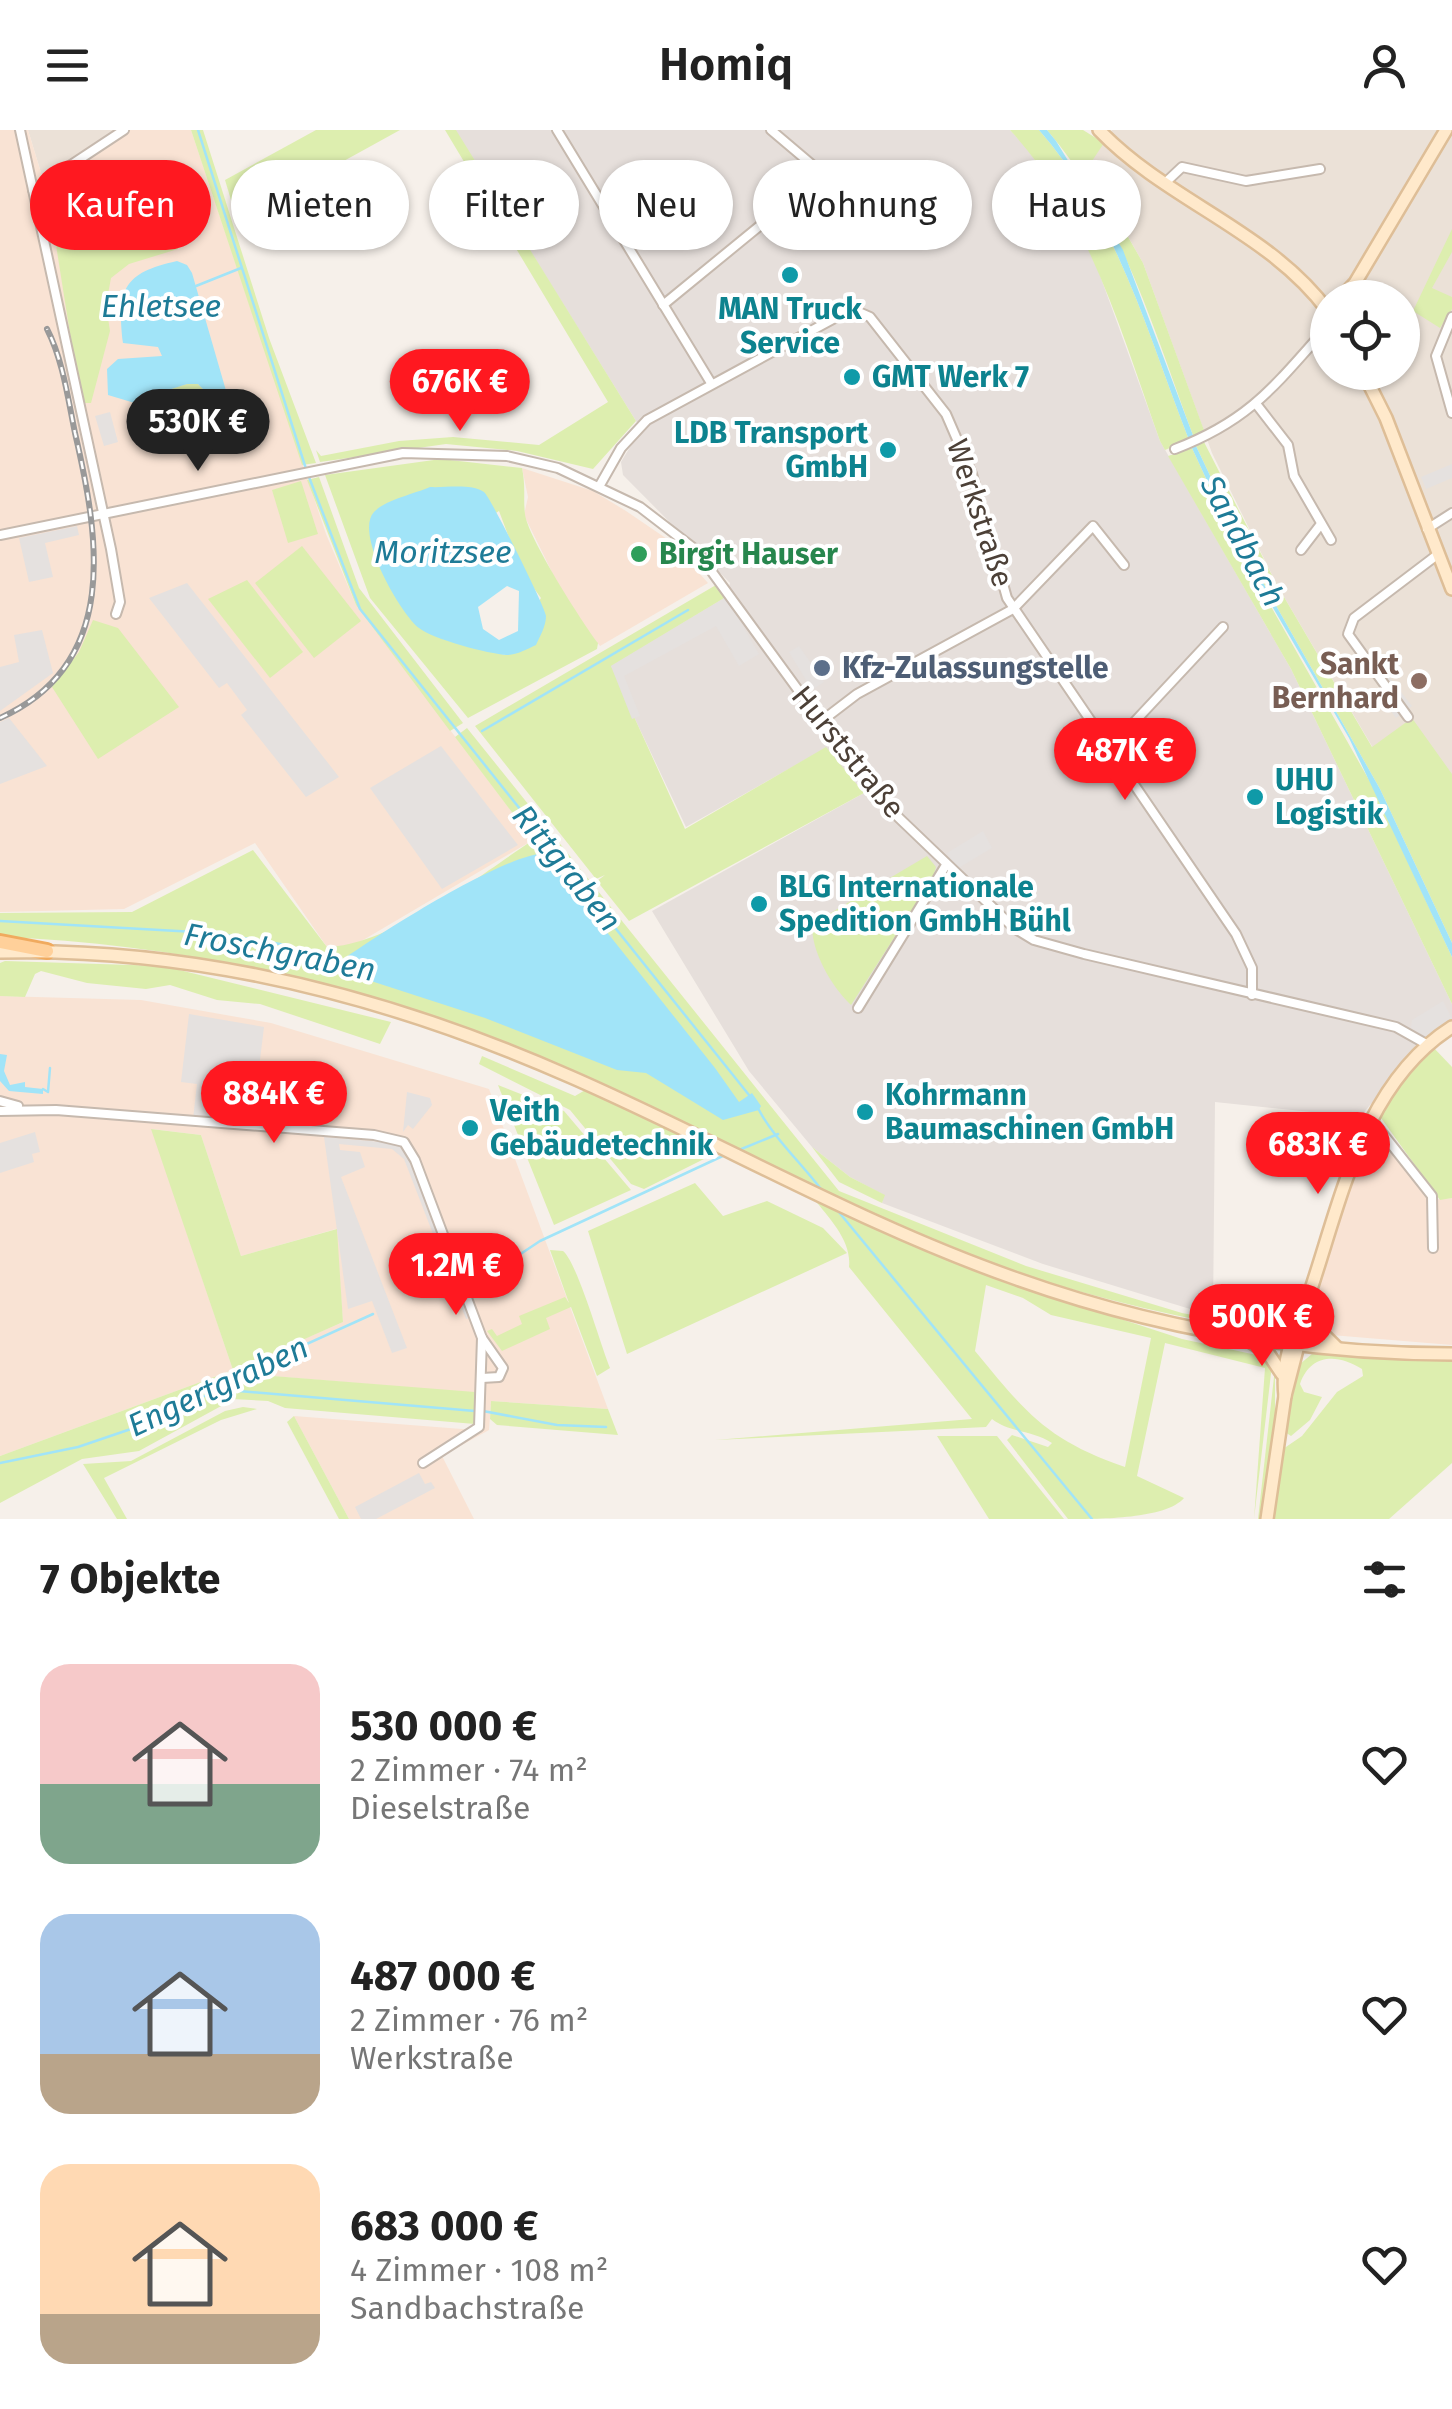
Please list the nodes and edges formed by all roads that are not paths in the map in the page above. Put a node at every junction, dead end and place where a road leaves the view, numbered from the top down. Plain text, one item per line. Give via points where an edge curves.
1 (20, 130) edge
2 (124, 130) edge
3 (556, 130) edge
4 (771, 130) edge
5 (1446, 130) edge
6 (1099, 132) edge
7 (78, 160) edge
8 (1320, 170) dead end
9 (30, 176) edge
10 (1166, 183) junction
11 (46, 250) edge
12 (1357, 280) edge
13 (1310, 292) edge
14 (663, 304) junction
15 (1452, 317) edge
16 (1310, 346) edge
17 (711, 383) junction
18 (1372, 390) edge
19 (1257, 405) junction
20 (1452, 414) edge
21 (1175, 448) dead end
22 (600, 486) junction
23 (102, 513) junction
24 (1452, 513) edge
25 (1322, 524) junction
26 (1427, 529) junction
27 (0, 535) edge
28 (1331, 540) dead end
29 (1300, 550) dead end
30 (1437, 555) junction
31 (1124, 565) dead end
32 (1452, 590) edge
33 (1013, 609) junction
34 (116, 614) dead end
35 (1223, 626) dead end
36 (1408, 717) dead end
37 (819, 724) junction
38 (1110, 748) junction
39 (946, 866) junction
40 (0, 942) edge
41 (47, 951) junction
42 (4, 954) edge
43 (1252, 996) junction
44 (858, 1008) dead end
45 (1452, 1027) edge
46 (1428, 1045) junction
47 (0, 1102) edge
48 (28, 1108) junction
49 (0, 1111) edge
50 (1372, 1120) junction
51 (1433, 1248) dead end
52 (1310, 1292) junction
53 (1308, 1318) junction
54 (482, 1338) junction
55 (1247, 1340) junction
56 (1295, 1346) junction
57 (1340, 1350) junction
58 (1452, 1354) edge
59 (1282, 1374) junction
60 (482, 1378) junction
61 (1285, 1396) junction
62 (424, 1464) dead end
63 (1267, 1519) edge

1 - 9 street
2 - 7 street
3 - 14 street
4 - 14 street via 824,174
5 - 12 main road
6 - 10 main road
8 - 10 street via 1246,181 1182,167
10 - 13 main road via 1280,260
11 - 23 street
14 - 17 street
15 - 20 street via 1436,350
16 - 19 street
17 - 22 street, Werkstraße via 646,420 620,448
17 - 33 street, Werkstraße via 844,313 870,317 946,414 972,474
18 - 26 main road
19 - 21 street via 1236,422
19 - 25 street via 1288,445 1294,476
22 - 23 street, Hurststraße via 507,456 403,453
22 - 37 street, Hurststraße via 696,550
23 - 27 street, Hurststraße
23 - 34 street via 120,602
24 - 26 street
25 - 28 street
25 - 29 street
26 - 30 main road
30 - 32 main road
30 - 36 street via 1354,618 1348,634
31 - 33 street via 1093,526
33 - 37 street via 857,694
33 - 38 street, Werkstraße
35 - 38 street
37 - 39 street, Hurststraße via 874,794
38 - 43 street, Werkstraße via 1246,952
39 - 43 street, Hurststraße via 1034,940
39 - 44 street
40 - 41 main road
41 - 42 main road
41 - 55 main road via 224,967 368,1002 504,1049 936,1248 1080,1300
43 - 46 street, Hurststraße via 1396,1027
45 - 46 main road
46 - 50 main road
47 - 48 street
48 - 49 street
48 - 54 street via 397,1139 412,1154
50 - 51 street via 1432,1196
50 - 52 main road
52 - 53 main road
52 - 56 main road
53 - 56 main road
53 - 57 main road
54 - 60 street
54 - 60 street via 503,1372
55 - 56 main road
55 - 59 main road via 1268,1353
56 - 57 main road
56 - 59 main road
56 - 61 main road
57 - 58 main road
59 - 61 main road
60 - 62 street via 476,1432
61 - 63 main road

